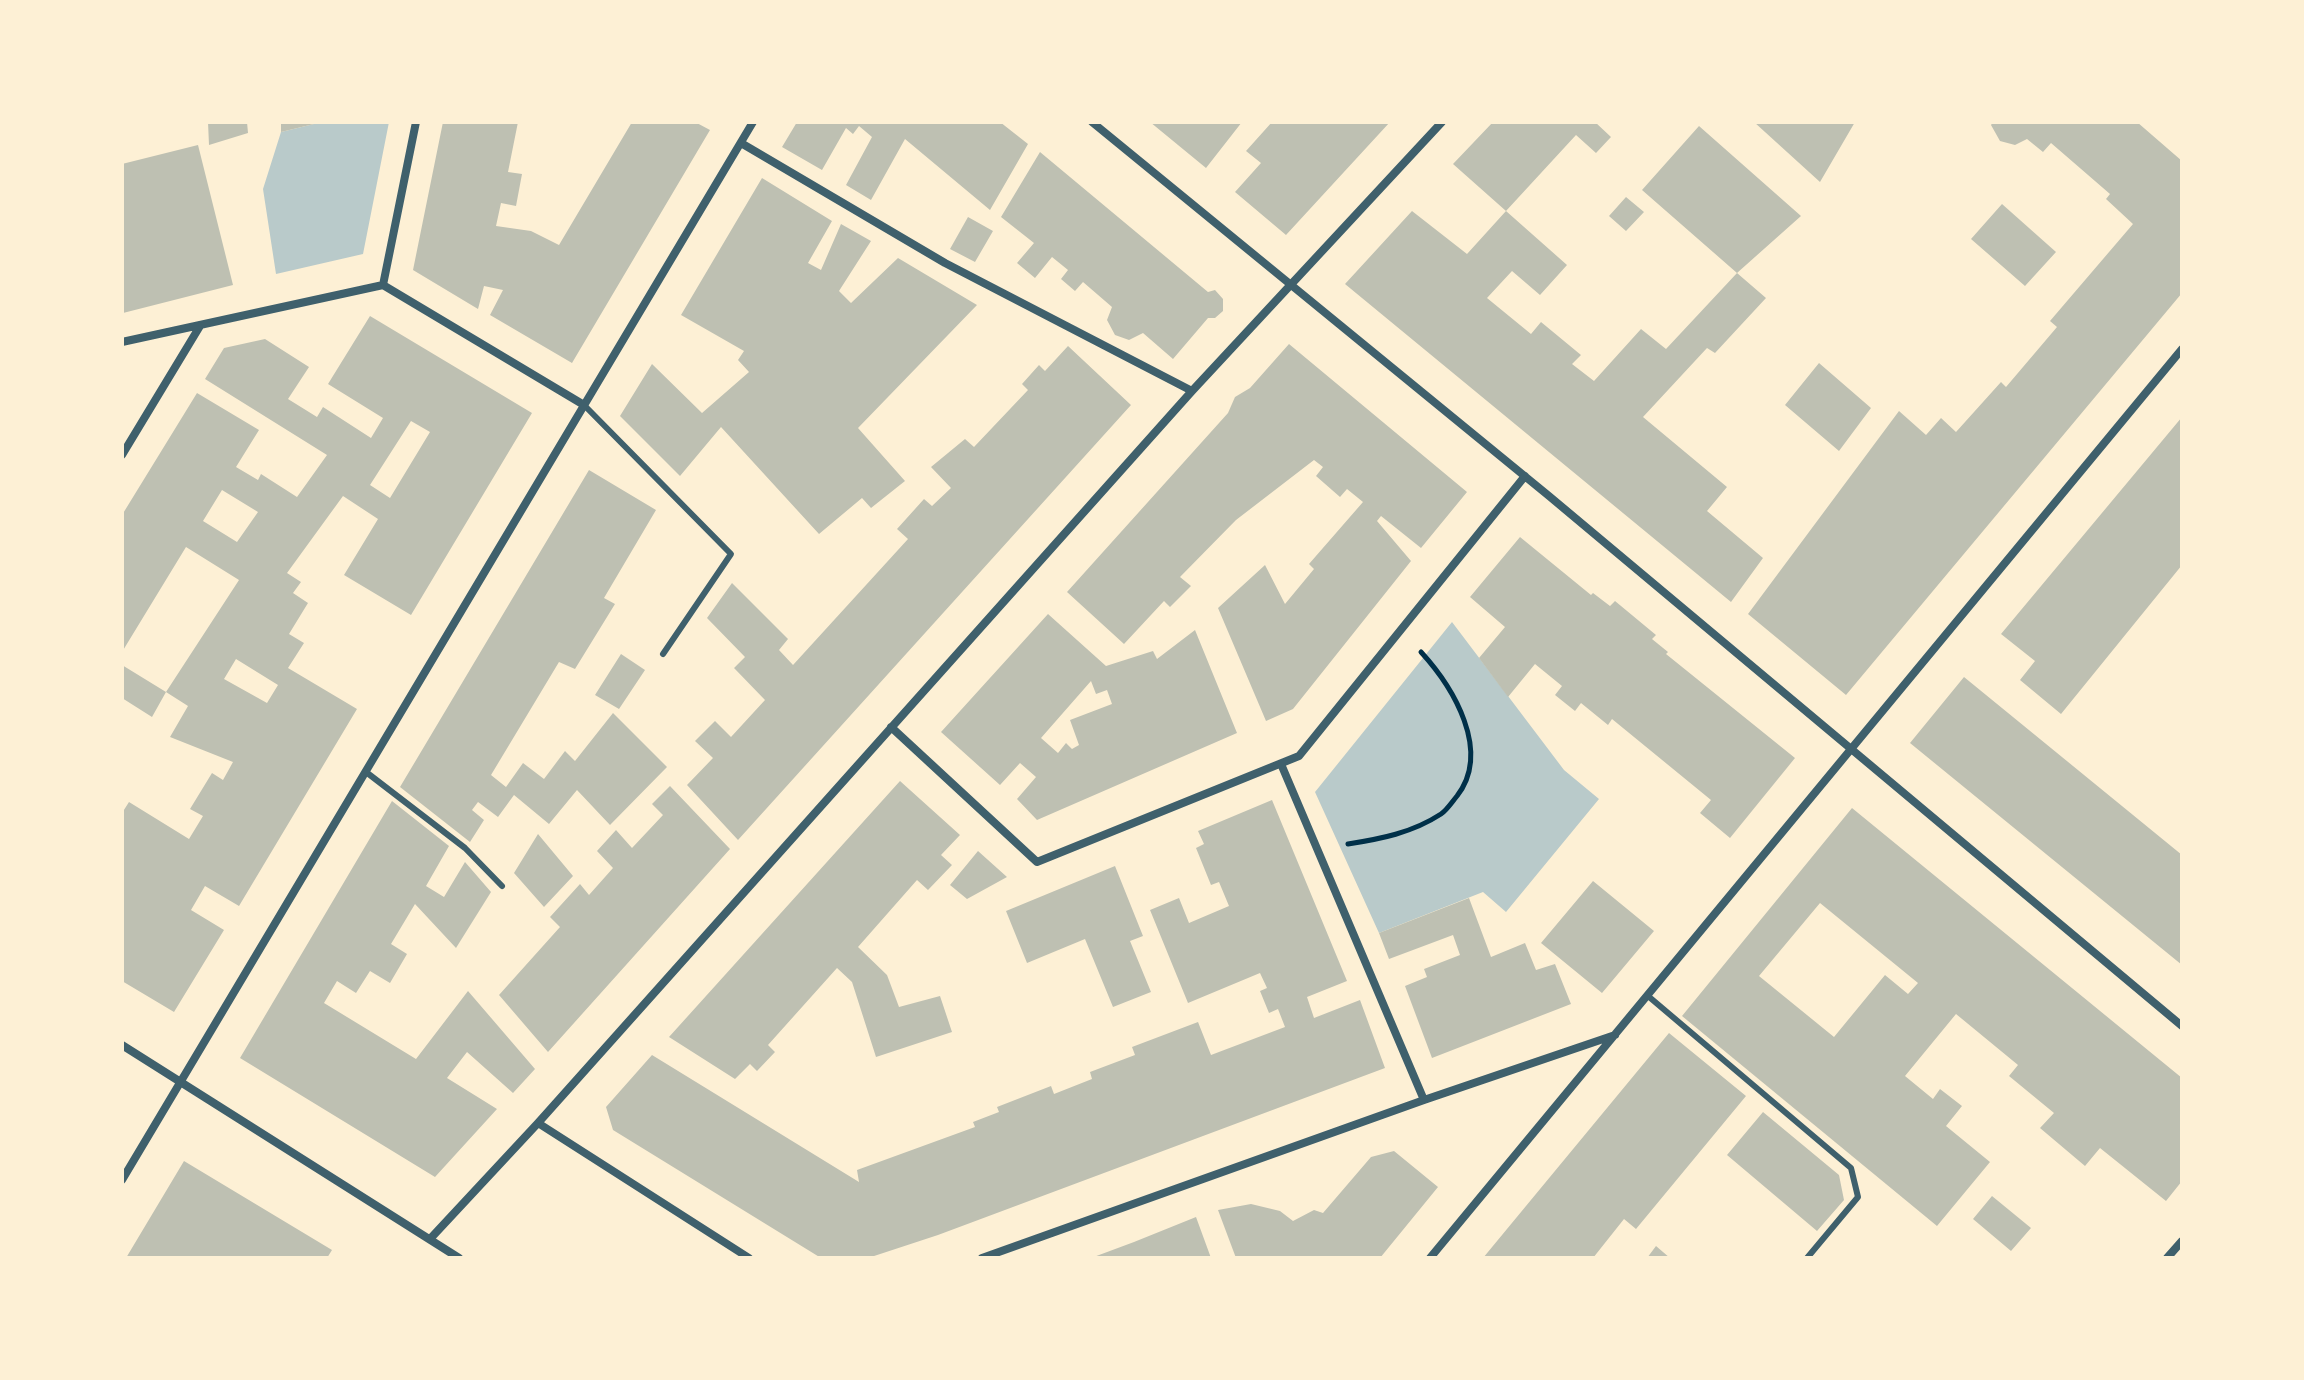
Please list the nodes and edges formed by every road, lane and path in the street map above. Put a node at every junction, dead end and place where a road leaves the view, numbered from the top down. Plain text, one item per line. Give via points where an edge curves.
1 (416, 122) edge
2 (753, 122) edge
3 (1092, 122) edge
4 (1442, 122) edge
5 (741, 143) junction
6 (383, 285) junction
7 (1289, 285) junction
8 (200, 326) junction
9 (122, 342) edge
10 (2182, 349) edge
11 (1192, 391) junction
12 (584, 405) junction
13 (122, 455) edge
14 (1525, 476) junction
15 (1421, 652) dead end
16 (663, 654) dead end
17 (891, 727) junction
18 (1851, 751) junction
19 (1281, 764) junction
20 (366, 772) junction
21 (1335, 846) dead end
22 (502, 886) dead end
23 (1648, 996) junction
24 (2182, 1026) edge
25 (1616, 1035) junction
26 (122, 1045) edge
27 (181, 1082) junction
28 (1424, 1100) junction
29 (538, 1123) junction
30 (122, 1180) edge
31 (430, 1239) junction
32 (2182, 1241) edge
33 (459, 1258) edge
34 (749, 1258) edge
35 (982, 1258) edge
36 (1430, 1258) edge
37 (1807, 1258) edge
38 (2167, 1258) edge

1 - 6 street
2 - 5 street
3 - 7 street
4 - 7 street
5 - 11 street via 945,263
5 - 12 street
6 - 8 street
6 - 12 street
7 - 11 street
7 - 14 street
8 - 9 street
8 - 13 street
10 - 18 street
11 - 17 street
12 - 16 lane via 731,554
12 - 20 street
14 - 18 street
14 - 19 street via 1299,756
15 - 21 path via 1439,671 1467,728 1471,756 1465,785 1443,813 1395,836
17 - 19 street via 1037,862
17 - 29 street
18 - 23 street
18 - 24 street
19 - 28 street
20 - 22 lane via 465,848
20 - 27 street
23 - 25 street
23 - 37 lane via 1851,1168 1858,1197
25 - 28 street
25 - 36 street
26 - 27 street
27 - 30 street
27 - 31 street
28 - 35 street
29 - 31 street
29 - 34 street
31 - 33 street
32 - 38 street

